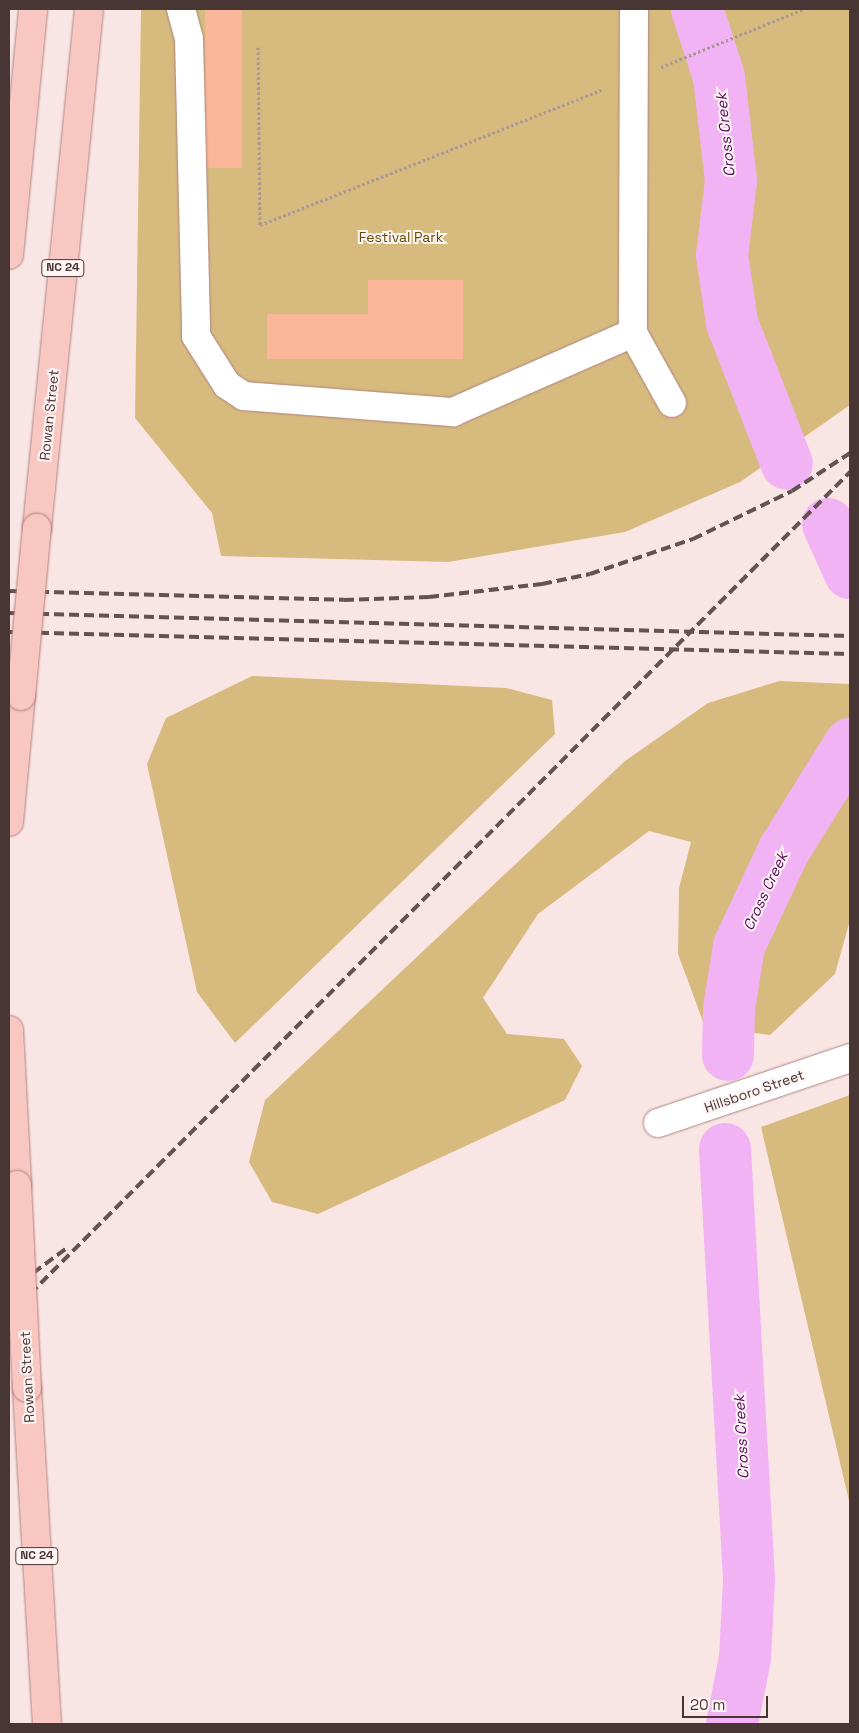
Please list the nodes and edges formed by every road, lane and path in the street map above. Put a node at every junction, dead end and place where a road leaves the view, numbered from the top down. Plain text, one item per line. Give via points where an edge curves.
1 (33, 9) edge
2 (89, 9) edge
3 (181, 9) edge
4 (634, 9) edge
5 (804, 9) edge
6 (258, 47) dead end
7 (645, 73) junction
8 (15, 127) edge
9 (9, 255) edge
10 (633, 333) junction
11 (672, 403) dead end
12 (9, 822) edge
13 (9, 1030) edge
14 (850, 1058) edge
15 (658, 1123) dead end
16 (47, 1724) edge

1 - 8 main road
2 - 12 main road, Rowan Street / NC 24, bridge
3 - 10 street via 189,39 196,336 226,384 244,396 453,412
4 - 7 street
5 - 7 path
6 - 7 path via 260,225
7 - 10 street
8 - 9 main road
10 - 11 street
13 - 16 main road, Rowan Street / NC 24, bridge
14 - 15 street, Hillsboro Street

